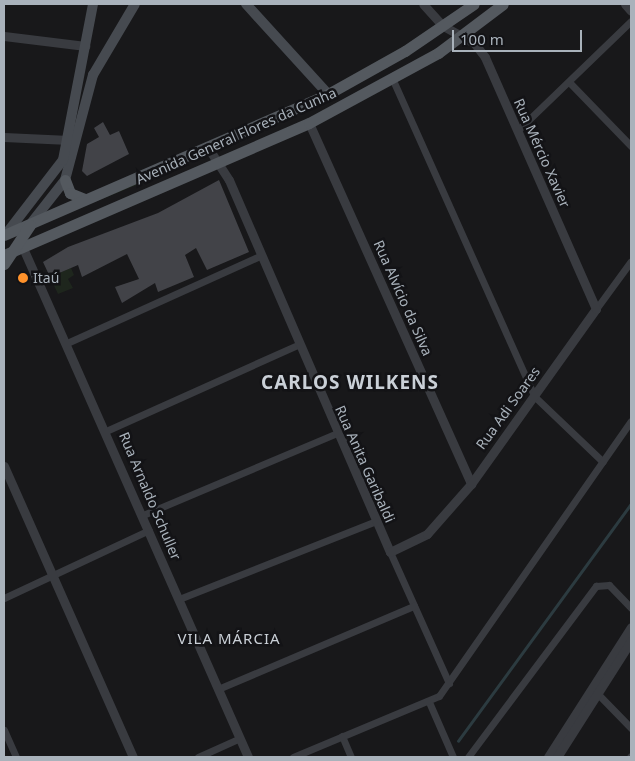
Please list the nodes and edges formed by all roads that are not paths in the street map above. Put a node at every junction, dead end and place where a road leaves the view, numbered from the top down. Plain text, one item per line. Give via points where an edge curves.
1 (93, 4) edge
2 (135, 4) edge
3 (246, 4) edge
4 (422, 4) edge
5 (474, 4) edge
6 (503, 4) edge
7 (625, 4) edge
8 (631, 11) edge
9 (631, 21) edge
10 (442, 25) junction
11 (4, 36) edge
12 (463, 36) junction
13 (85, 46) junction
14 (392, 78) junction
15 (570, 83) junction
16 (328, 94) junction
17 (309, 123) junction
18 (517, 132) junction
19 (4, 137) edge
20 (69, 140) junction
21 (208, 146) junction
22 (631, 146) edge
23 (219, 162) junction
24 (64, 180) junction
25 (85, 199) junction
26 (30, 225) junction
27 (4, 236) edge
28 (23, 248) junction
29 (7, 254) edge
30 (260, 256) junction
31 (631, 260) edge
32 (4, 264) edge
33 (596, 309) junction
34 (67, 343) junction
35 (296, 344) junction
36 (534, 396) junction
37 (631, 421) edge
38 (106, 431) junction
39 (336, 433) junction
40 (603, 462) junction
41 (4, 466) edge
42 (471, 484) junction
43 (142, 515) junction
44 (376, 521) junction
45 (149, 530) junction
46 (390, 552) junction
47 (53, 576) junction
48 (4, 598) edge
49 (179, 599) junction
50 (414, 606) junction
51 (631, 608) edge
52 (631, 627) edge
53 (631, 641) edge
54 (449, 683) junction
55 (218, 689) junction
56 (597, 693) junction
57 (429, 702) junction
58 (631, 728) edge
59 (4, 730) edge
60 (342, 736) junction
61 (240, 738) junction
62 (16, 757) edge
63 (134, 757) edge
64 (198, 757) edge
65 (248, 757) edge
66 (293, 757) edge
67 (351, 757) edge
68 (453, 757) edge
69 (468, 757) edge
70 (548, 757) edge
71 (557, 757) edge

1 - 13 main road
2 - 24 main road via 93,75
3 - 16 main road
4 - 10 street, Rua Mércio Xavier
5 - 10 main road, Avenida General Flores da Cunha
6 - 12 main road, Avenida General Flores da Cunha
7 - 8 street
9 - 15 street
10 - 12 street, Rua Mércio Xavier
10 - 16 main road, Avenida General Flores da Cunha
11 - 13 street
12 - 14 main road, Avenida General Flores da Cunha
12 - 18 street, Rua Mércio Xavier via 485,57
13 - 20 main road
14 - 17 main road, Avenida General Flores da Cunha
14 - 36 street
15 - 18 street
15 - 22 street
16 - 21 main road, Avenida General Flores da Cunha
17 - 23 main road, Avenida General Flores da Cunha
17 - 42 street, Rua Alvício da Silva
18 - 33 street, Rua Mércio Xavier
19 - 20 street
20 - 27 main road via 55,174
21 - 23 street, Rua Anita Garibaldi
21 - 25 main road, Avenida General Flores da Cunha
23 - 28 main road, Avenida General Flores da Cunha
23 - 30 street, Rua Anita Garibaldi
24 - 25 main road via 70,194
24 - 26 main road
25 - 26 main road, Avenida General Flores da Cunha
26 - 27 main road, Avenida General Flores da Cunha
26 - 29 main road
28 - 29 main road, Avenida General Flores da Cunha
28 - 34 street, Rua Arnaldo Schuller
29 - 32 main road
30 - 34 street
30 - 35 street, Rua Anita Garibaldi
31 - 33 street, Rua Adi Soares
33 - 36 street, Rua Adi Soares
34 - 38 street, Rua Arnaldo Schuller
35 - 38 street
35 - 39 street, Rua Anita Garibaldi
36 - 40 street
36 - 42 street, Rua Adi Soares
37 - 40 street
38 - 43 street, Rua Arnaldo Schuller
39 - 43 street
39 - 44 street, Rua Anita Garibaldi
40 - 54 street
41 - 47 street
42 - 46 street, Rua Adi Soares via 432,531
43 - 45 street, Rua Arnaldo Schuller
44 - 46 street, Rua Anita Garibaldi
44 - 49 street
45 - 47 street
45 - 49 street, Rua Arnaldo Schuller
46 - 50 street, Rua Anita Garibaldi
47 - 48 street
47 - 63 street
49 - 55 street, Rua Arnaldo Schuller
50 - 54 street, Rua Anita Garibaldi
50 - 55 street
51 - 69 street via 609,585 599,584
52 - 56 street
53 - 56 street
54 - 57 street
55 - 61 street, Rua Arnaldo Schuller
56 - 58 street
56 - 70 street
56 - 71 street
57 - 60 street
57 - 68 street
59 - 62 street
60 - 66 street
60 - 67 street
61 - 64 street
61 - 65 street, Rua Arnaldo Schuller

